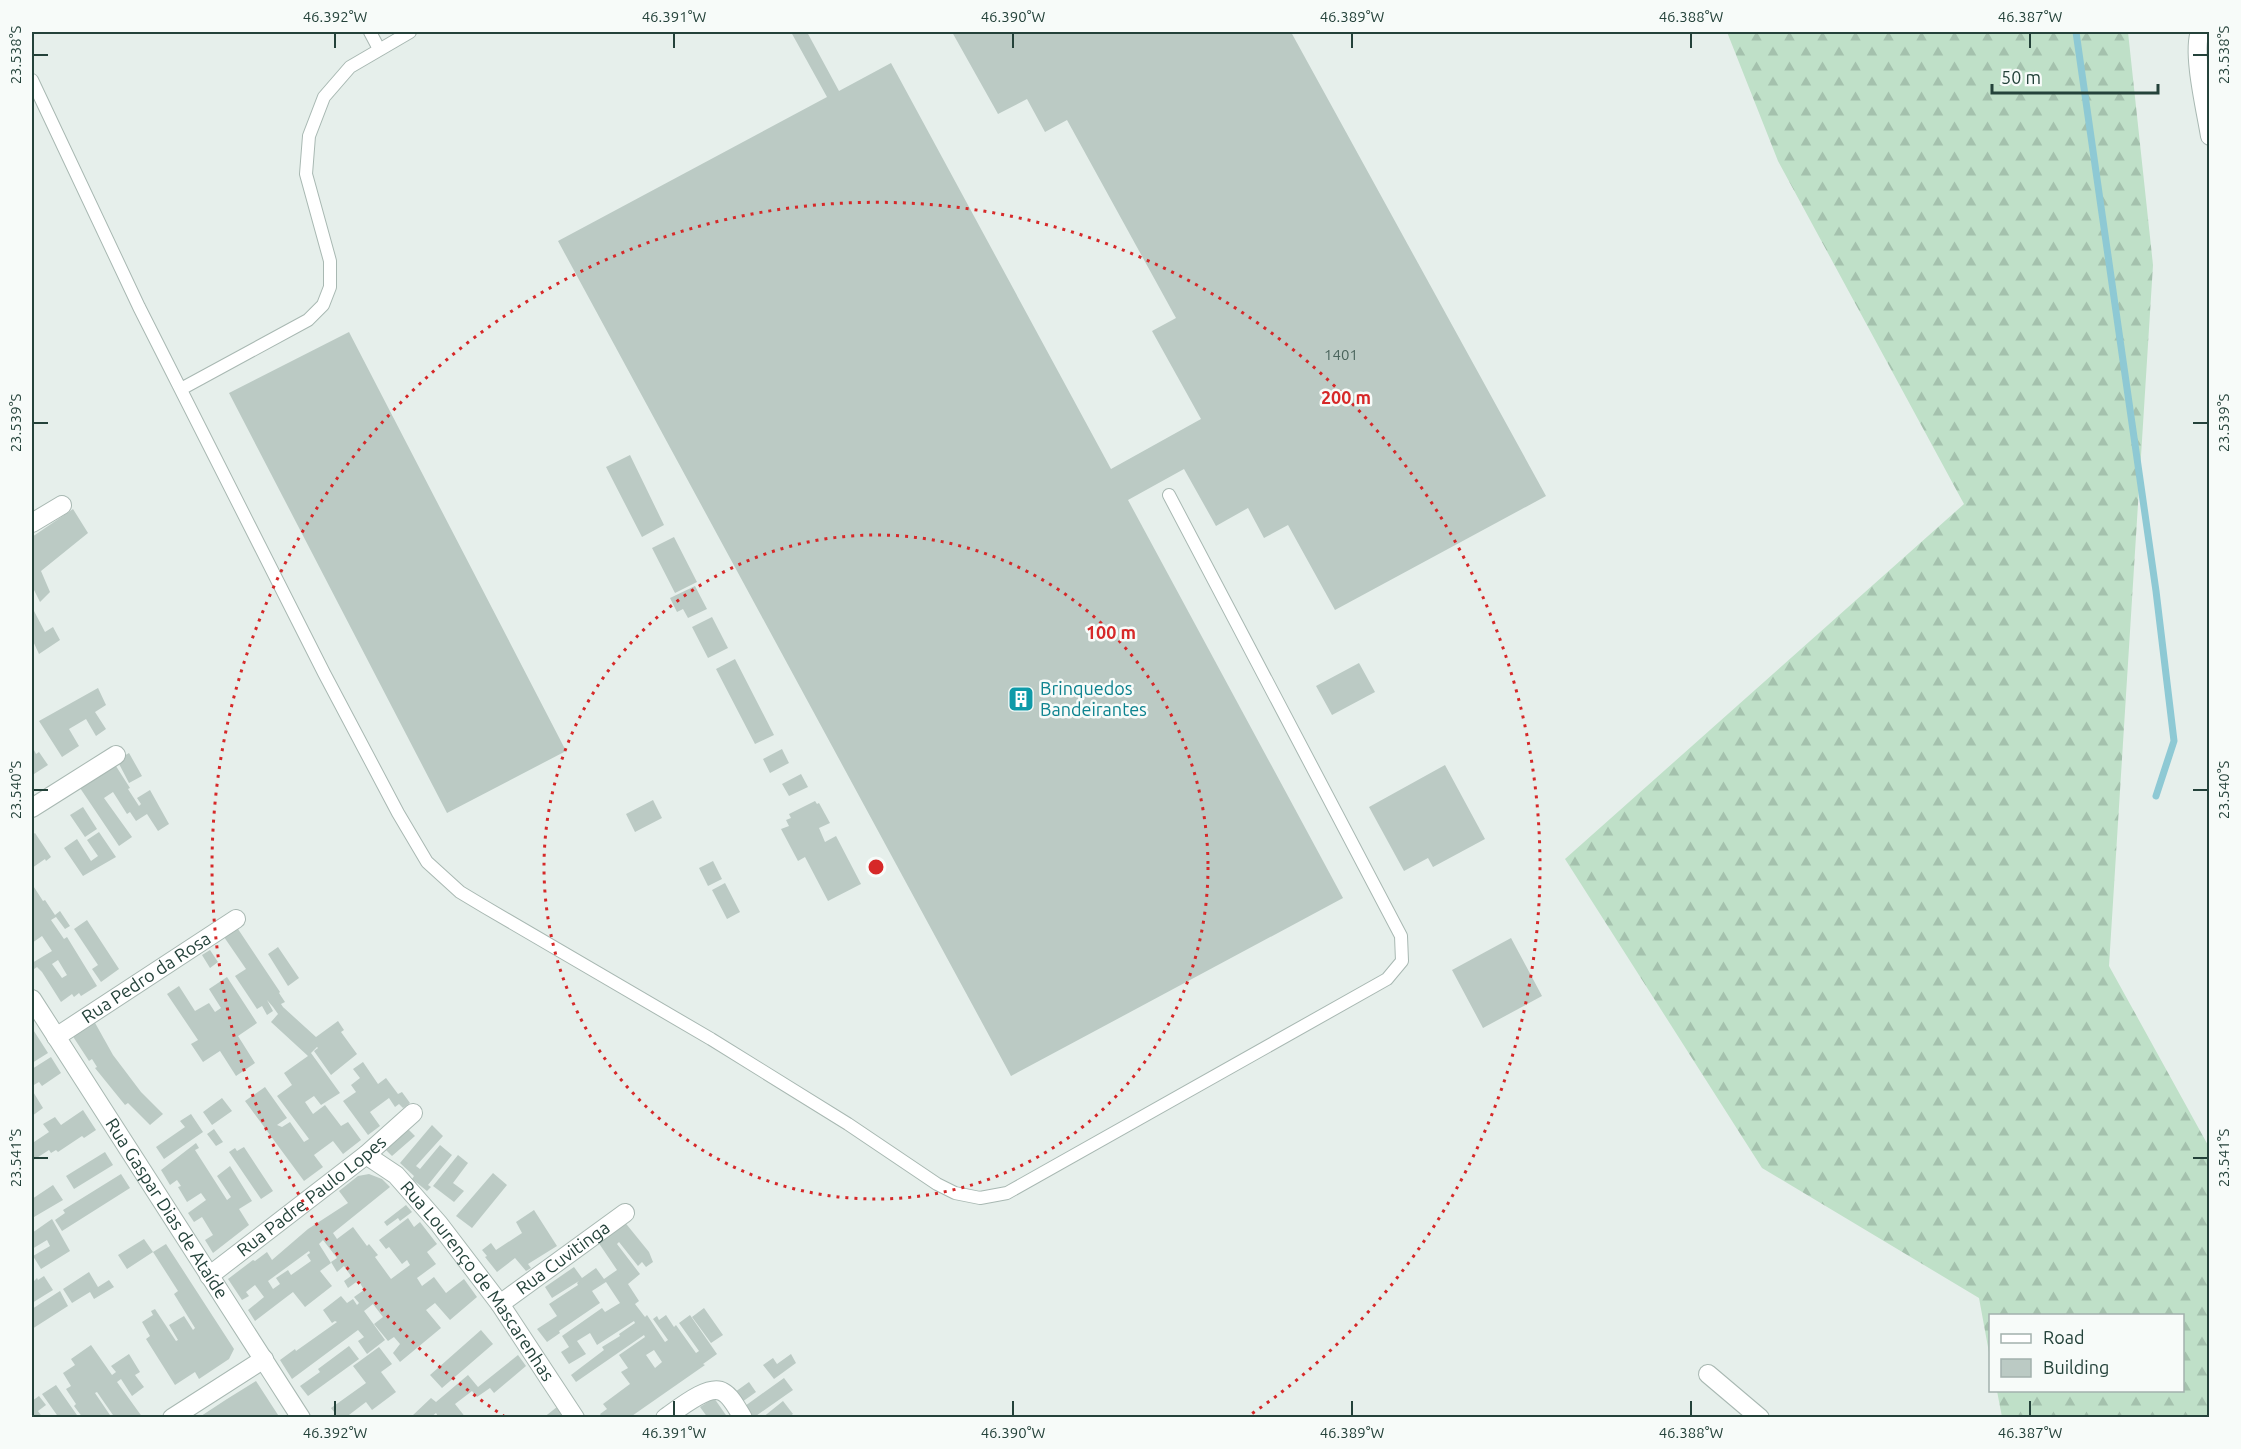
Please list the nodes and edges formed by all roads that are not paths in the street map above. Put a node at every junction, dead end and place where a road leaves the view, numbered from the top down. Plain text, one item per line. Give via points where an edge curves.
1 (370, 32) edge
2 (410, 32) edge
3 (2200, 32) edge
4 (379, 49) junction
5 (32, 80) edge
6 (2210, 136) edge
7 (181, 389) junction
8 (1169, 495) dead end
9 (62, 505) dead end
10 (32, 524) edge
11 (116, 755) dead end
12 (32, 808) edge
13 (236, 919) dead end
14 (32, 999) edge
15 (56, 1037) junction
16 (413, 1113) dead end
17 (366, 1155) junction
18 (625, 1213) dead end
19 (209, 1276) junction
20 (500, 1304) junction
21 (264, 1359) junction
22 (1708, 1374) dead end
23 (172, 1418) edge
24 (301, 1418) edge
25 (575, 1418) edge
26 (665, 1418) edge
27 (743, 1418) edge
28 (1760, 1418) edge

1 - 4 lane
2 - 4 lane
3 - 6 street via 2198,55
4 - 7 lane via 350,67 324,97 309,136 306,174 330,261 330,287 323,305 308,320
5 - 7 lane
7 - 8 lane via 324,673 427,862 460,892 711,1039 937,1184 980,1198 1007,1193 1387,979 1402,961 1401,936
9 - 10 street
11 - 12 street
13 - 15 street, Rua Pedro da Rosa
14 - 15 street, Rua Gaspar Dias de Ataíde
15 - 19 street, Rua Gaspar Dias de Ataíde
16 - 17 street, Rua Padre Paulo Lopes
17 - 19 street, Rua Padre Paulo Lopes
17 - 20 street, Rua Lourenço de Mascarenhas via 396,1175 440,1224
18 - 20 street, Rua Cuvitinga
19 - 21 street, Rua Gaspar Dias de Ataíde
20 - 25 street, Rua Lourenço de Mascarenhas
21 - 23 street
21 - 24 street, Rua Gaspar Dias de Ataíde
22 - 28 street
26 - 27 street via 705,1392 717,1390 724,1392

